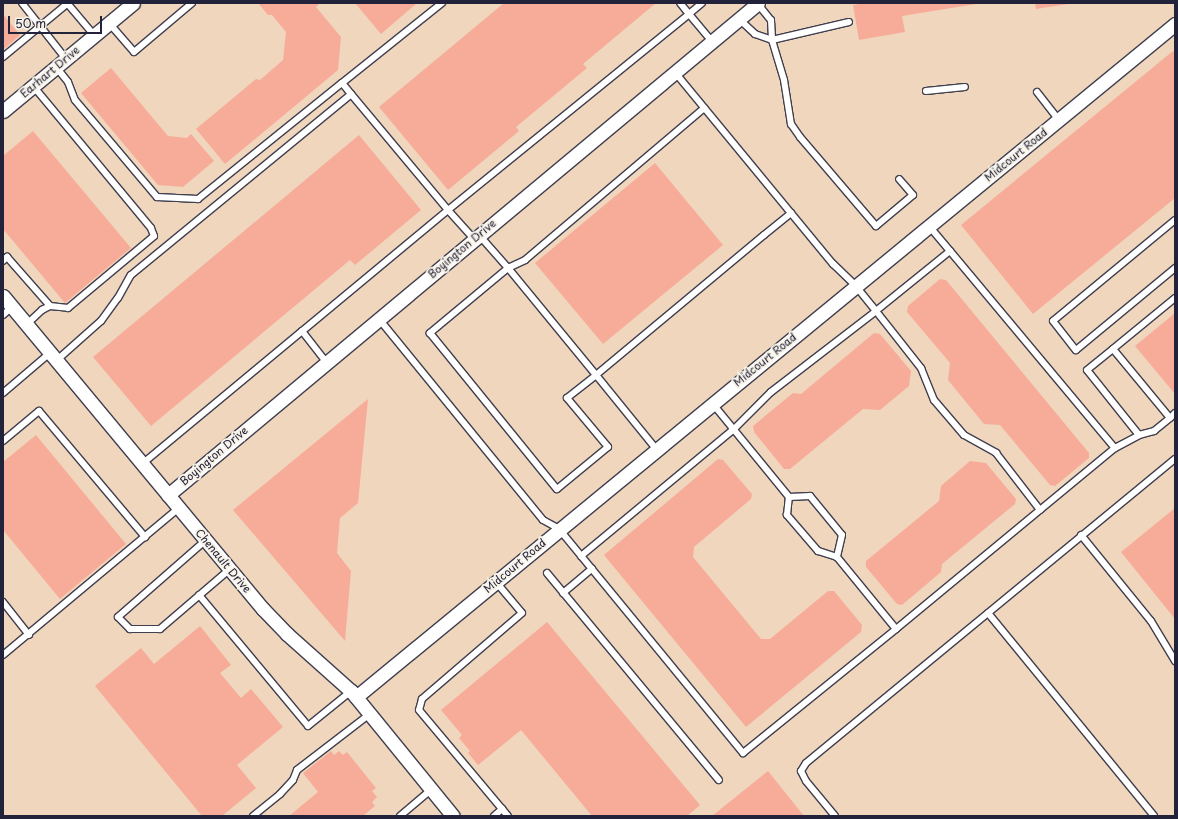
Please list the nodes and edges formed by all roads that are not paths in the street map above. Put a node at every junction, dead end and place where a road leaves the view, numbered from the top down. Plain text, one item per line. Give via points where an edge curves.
1 (22, 3) edge
2 (68, 3) edge
3 (133, 3) edge
4 (192, 3) edge
5 (442, 3) edge
6 (680, 3) edge
7 (702, 3) edge
8 (757, 3) edge
9 (689, 14) junction
10 (739, 18) junction
11 (849, 22) dead end
12 (109, 23) junction
13 (1175, 24) edge
14 (40, 27) junction
15 (94, 35) junction
16 (772, 40) junction
17 (712, 41) junction
18 (3, 57) edge
19 (61, 63) junction
20 (674, 72) junction
21 (342, 83) junction
22 (33, 86) junction
23 (965, 87) dead end
24 (926, 91) dead end
25 (1037, 92) dead end
26 (350, 94) junction
27 (704, 108) junction
28 (3, 111) edge
29 (1059, 120) junction
30 (899, 179) dead end
31 (448, 210) junction
32 (791, 213) junction
33 (1175, 220) edge
34 (929, 226) junction
35 (476, 237) junction
36 (950, 252) junction
37 (4, 257) edge
38 (508, 268) junction
39 (1175, 268) edge
40 (856, 286) junction
41 (3, 296) edge
42 (1175, 298) edge
43 (50, 306) junction
44 (8, 311) edge
45 (876, 311) junction
46 (378, 319) junction
47 (27, 324) junction
48 (302, 331) junction
49 (1113, 349) junction
50 (54, 357) junction
51 (326, 362) junction
52 (596, 375) junction
53 (3, 393) edge
54 (713, 404) junction
55 (1172, 415) edge
56 (734, 430) junction
57 (1139, 435) junction
58 (3, 441) edge
59 (1115, 448) junction
60 (657, 450) junction
61 (1175, 459) edge
62 (142, 464) junction
63 (168, 494) junction
64 (789, 497) junction
65 (179, 508) junction
66 (1040, 510) junction
67 (560, 529) junction
68 (1081, 535) junction
69 (145, 537) junction
70 (206, 540) junction
71 (581, 556) junction
72 (837, 557) junction
73 (230, 569) junction
74 (592, 569) junction
75 (547, 573) dead end
76 (496, 582) junction
77 (564, 593) junction
78 (199, 595) junction
79 (3, 602) edge
80 (988, 613) junction
81 (896, 628) junction
82 (29, 635) junction
83 (3, 656) edge
84 (1175, 661) edge
85 (353, 694) junction
86 (370, 714) junction
87 (719, 780) dead end
88 (432, 790) junction
89 (502, 809) junction
90 (253, 816) edge
91 (400, 816) edge
92 (453, 816) edge
93 (494, 816) edge
94 (508, 816) edge
95 (835, 816) edge
96 (1154, 816) edge

1 - 14 lane
2 - 14 lane
2 - 15 lane
3 - 12 street, Earhart Drive
4 - 12 lane via 134,52
5 - 21 lane
6 - 9 lane
7 - 9 lane
8 - 10 street, Boyington Drive
8 - 16 lane via 771,20
9 - 17 lane
9 - 31 lane
10 - 16 lane via 755,34
10 - 17 street, Boyington Drive
11 - 16 lane
12 - 15 street, Earhart Drive
13 - 29 street, Midcourt Road
14 - 18 lane
14 - 19 lane
15 - 19 street, Earhart Drive
16 - 30 lane via 784,80 791,124 876,226 913,195
17 - 20 street, Boyington Drive
19 - 21 lane via 75,100 157,197 198,199
19 - 22 street, Earhart Drive
20 - 27 lane
20 - 35 street, Boyington Drive
21 - 26 lane
22 - 28 street, Earhart Drive
22 - 43 lane via 152,228 154,236 68,308
23 - 24 lane
25 - 29 lane
26 - 31 lane
26 - 50 lane via 131,275 101,321
27 - 32 lane
27 - 38 lane via 525,260
29 - 34 street, Midcourt Road
31 - 35 lane
31 - 48 lane
32 - 40 lane via 833,264
32 - 52 lane
33 - 39 lane via 1053,321 1076,350
34 - 36 lane
34 - 40 street, Midcourt Road
35 - 38 lane
35 - 46 street, Boyington Drive
36 - 45 lane
36 - 59 lane
37 - 43 lane
38 - 52 lane
38 - 52 lane via 430,333 557,489 608,447 567,398
40 - 45 lane
40 - 54 street, Midcourt Road
41 - 44 street, Chenault Drive
42 - 49 lane
43 - 47 lane
44 - 47 street, Chenault Drive
45 - 56 lane via 771,392
45 - 66 lane via 921,368 934,400 964,435 996,453
46 - 51 street, Boyington Drive
46 - 67 lane via 543,520
47 - 50 street, Chenault Drive
48 - 51 lane
48 - 62 lane
49 - 55 lane
49 - 57 lane via 1087,370
50 - 53 lane
50 - 62 street, Chenault Drive
51 - 63 street, Boyington Drive
52 - 60 lane
54 - 56 lane
54 - 60 street, Midcourt Road
55 - 57 lane via 1154,431
56 - 64 lane
56 - 71 lane
57 - 59 lane
58 - 69 lane via 38,412
59 - 66 lane
60 - 67 street, Midcourt Road
61 - 68 lane
62 - 63 street, Chenault Drive
63 - 65 street, Chenault Drive
64 - 72 lane via 787,515 818,551
64 - 72 lane via 810,496 842,535
65 - 69 lane
65 - 70 street, Chenault Drive
66 - 81 lane
67 - 71 lane
67 - 76 street, Midcourt Road
68 - 80 lane
68 - 84 lane via 1151,620
69 - 82 lane
70 - 73 street, Chenault Drive
70 - 78 lane via 118,617 130,629 160,629
71 - 74 lane
72 - 81 lane
73 - 78 lane
73 - 85 street, Chenault Drive via 287,634
74 - 77 lane
74 - 81 lane via 743,753
75 - 77 lane
76 - 85 street, Midcourt Road
76 - 89 lane via 522,613 422,699 419,710
77 - 87 lane
78 - 85 lane via 308,726
79 - 82 lane
80 - 95 lane via 806,763 801,771 806,781
80 - 96 lane
82 - 83 lane
85 - 86 street, Chenault Drive
86 - 88 street, Chenault Drive
86 - 90 lane via 297,770 280,794
88 - 91 lane
88 - 92 street, Chenault Drive
89 - 93 lane
89 - 94 lane

